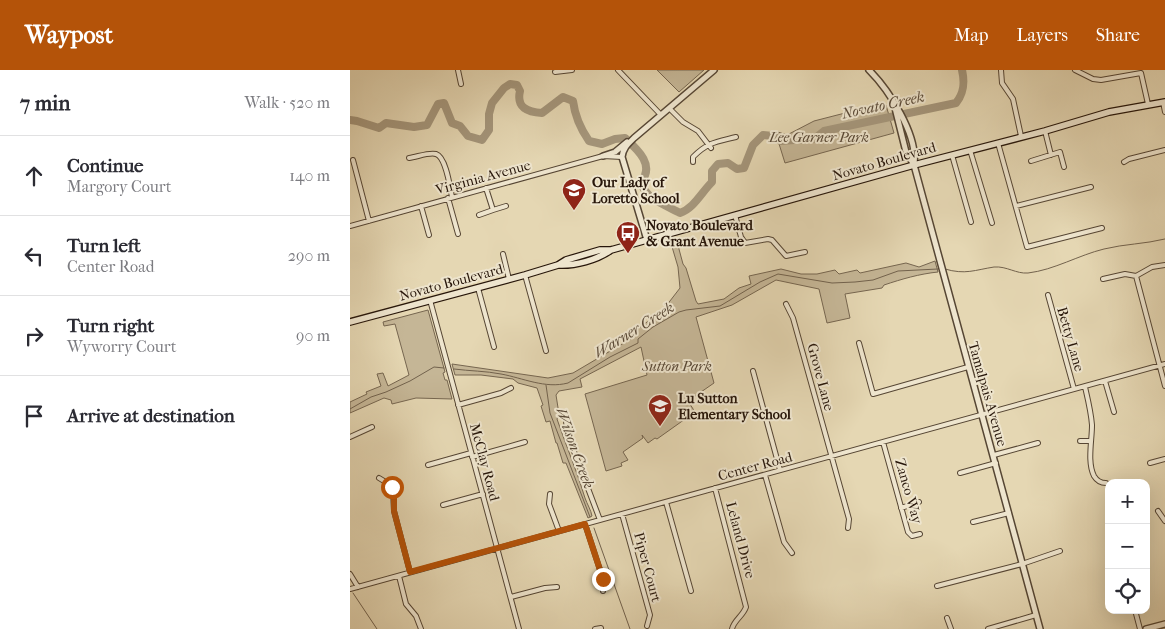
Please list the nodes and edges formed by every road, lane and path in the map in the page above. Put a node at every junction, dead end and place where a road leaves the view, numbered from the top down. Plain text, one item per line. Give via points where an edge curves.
1 (458, 70) edge
2 (572, 70) edge
3 (618, 70) edge
4 (714, 70) edge
5 (869, 70) edge
6 (1001, 70) edge
7 (1075, 70) edge
8 (555, 72) dead end
9 (461, 84) dead end
10 (1164, 102) edge
11 (1148, 104) junction
12 (670, 109) junction
13 (1165, 112) edge
14 (662, 115) junction
15 (1045, 131) junction
16 (1021, 136) junction
17 (736, 137) dead end
18 (998, 143) junction
19 (627, 144) junction
20 (709, 146) junction
21 (970, 150) junction
22 (1165, 150) edge
23 (952, 155) junction
24 (1050, 155) junction
25 (603, 156) junction
26 (622, 156) junction
27 (409, 158) dead end
28 (353, 160) dead end
29 (1031, 161) dead end
30 (693, 162) dead end
31 (1124, 162) dead end
32 (914, 165) junction
33 (1064, 167) dead end
34 (1091, 187) dead end
35 (486, 188) junction
36 (450, 198) junction
37 (421, 206) junction
38 (506, 206) dead end
39 (1016, 206) junction
40 (493, 210) junction
41 (479, 215) dead end
42 (735, 215) junction
43 (369, 221) junction
44 (971, 222) dead end
45 (992, 224) dead end
46 (350, 226) edge
47 (1102, 228) dead end
48 (458, 234) dead end
49 (429, 236) dead end
50 (647, 240) junction
51 (805, 252) dead end
52 (503, 254) dead end
53 (1165, 265) edge
54 (526, 275) junction
55 (1136, 276) junction
56 (509, 279) junction
57 (1103, 279) dead end
58 (478, 288) junction
59 (1048, 295) dead end
60 (430, 300) junction
61 (786, 304) dead end
62 (350, 322) edge
63 (859, 344) dead end
64 (494, 347) dead end
65 (546, 351) dead end
66 (1165, 364) edge
67 (1159, 365) junction
68 (968, 367) junction
69 (753, 371) dead end
70 (1106, 381) junction
71 (1165, 386) edge
72 (1085, 387) junction
73 (511, 388) dead end
74 (1074, 389) junction
75 (458, 405) junction
76 (1114, 412) dead end
77 (983, 414) junction
78 (566, 420) dead end
79 (372, 427) dead end
80 (350, 437) edge
81 (1080, 441) dead end
82 (1091, 441) junction
83 (525, 442) dead end
84 (883, 442) junction
85 (1038, 443) dead end
86 (472, 455) junction
87 (994, 455) junction
88 (831, 457) junction
89 (1165, 459) edge
90 (996, 463) junction
91 (1150, 463) dead end
92 (428, 465) dead end
93 (780, 470) junction
94 (960, 473) dead end
95 (765, 475) junction
96 (379, 478) dead end
97 (1105, 483) edge
98 (716, 488) junction
99 (483, 494) junction
100 (550, 494) dead end
101 (666, 502) junction
102 (919, 502) dead end
103 (443, 505) dead end
104 (901, 508) junction
105 (1158, 512) dead end
106 (1009, 513) junction
107 (622, 514) junction
108 (600, 520) junction
109 (1165, 521) edge
110 (973, 522) dead end
111 (585, 524) junction
112 (848, 528) dead end
113 (559, 531) junction
114 (920, 534) dead end
115 (497, 548) junction
116 (1060, 551) dead end
117 (792, 553) dead end
118 (1022, 564) junction
119 (410, 572) junction
120 (350, 574) edge
121 (399, 576) junction
122 (358, 586) junction
123 (937, 586) dead end
124 (557, 587) dead end
125 (350, 589) edge
126 (603, 591) dead end
127 (691, 591) dead end
128 (511, 597) junction
129 (1136, 614) edge
130 (1036, 615) junction
131 (947, 618) dead end
132 (1165, 624) edge
133 (647, 626) dead end
134 (601, 628) dead end
135 (988, 628) edge
136 (421, 629) edge
137 (519, 629) edge
138 (595, 629) edge
139 (732, 629) edge
140 (951, 629) edge
141 (1040, 629) edge
142 (1140, 629) edge
143 (1146, 629) edge

1 - 9 street
2 - 8 street
3 - 14 street
4 - 12 street
5 - 32 street, Tamalpais Avenue via 898,111 906,152
6 - 16 street via 1002,83 1013,99
7 - 11 street via 1101,80 1141,73
10 - 11 main road, Novato Boulevard
10 - 13 street
11 - 15 main road, Novato Boulevard
12 - 14 street
12 - 20 street via 698,131
14 - 19 street
15 - 16 main road, Novato Boulevard
15 - 24 street
16 - 18 main road, Novato Boulevard
17 - 20 street
18 - 21 main road, Novato Boulevard
18 - 39 street
19 - 25 street
19 - 26 street
20 - 30 street via 693,157
21 - 23 main road, Novato Boulevard
21 - 45 street
22 - 31 street
23 - 32 main road, Novato Boulevard
23 - 44 street
24 - 29 street
24 - 33 street via 1060,152
25 - 26 street, Virginia Avenue
25 - 35 street, Virginia Avenue
26 - 50 street
27 - 36 street via 435,153 440,156 444,162
28 - 43 street
32 - 42 main road, Novato Boulevard
32 - 68 street, Tamalpais Avenue
34 - 39 street
35 - 36 street, Virginia Avenue
35 - 40 street
36 - 37 street, Virginia Avenue
36 - 48 street
37 - 43 street, Virginia Avenue
37 - 49 street
38 - 40 street
39 - 47 street via 1028,247
40 - 41 street
42 - 50 main road, Novato Boulevard
42 - 51 street via 745,243 772,240 786,256
43 - 46 street, Virginia Avenue
50 - 54 main road, Novato Boulevard via 575,257
52 - 56 street
53 - 55 street via 1152,267
54 - 56 main road, Novato Boulevard
54 - 65 street
55 - 57 street via 1125,274
55 - 67 street
56 - 58 main road, Novato Boulevard
58 - 60 main road, Novato Boulevard
58 - 64 street
59 - 74 street, Betty Lane
60 - 62 main road, Novato Boulevard
60 - 75 street, McClay Road
61 - 88 street, Grove Lane via 793,318
63 - 68 street via 873,394
66 - 67 street, Center Road
67 - 70 street, Center Road
67 - 71 street
68 - 77 street, Tamalpais Avenue
69 - 93 street
70 - 72 street, Center Road
70 - 76 street
72 - 74 street, Center Road
72 - 82 street via 1090,407
73 - 75 street
74 - 77 street, Center Road
75 - 86 street, McClay Road
77 - 84 street, Center Road
77 - 87 street, Tamalpais Avenue
78 - 108 street via 567,433
79 - 80 street
81 - 82 street
82 - 97 street via 1092,469 1095,478
83 - 86 street
84 - 88 street, Center Road
84 - 104 street, Zanco Way
85 - 87 street
86 - 92 street
86 - 99 street, McClay Road
87 - 90 street, Tamalpais Avenue
88 - 93 street, Center Road
88 - 112 street, Grove Lane via 849,518
89 - 91 street
90 - 94 street
90 - 106 street, Tamalpais Avenue
93 - 95 street, Center Road
95 - 98 street, Center Road
95 - 117 street via 784,542
96 - 119 street via 386,481 393,491 394,511
98 - 101 street, Center Road
98 - 139 street, Leland Drive via 746,606
99 - 103 street
99 - 115 street, McClay Road
100 - 113 street via 549,504
101 - 107 street, Center Road
101 - 127 street
102 - 104 street
104 - 114 street, Zanco Way via 908,532 912,536
105 - 109 street
106 - 110 street
106 - 118 street, Tamalpais Avenue
107 - 108 street, Center Road
107 - 133 street, Piper Court via 650,615
108 - 111 street, Center Road
111 - 113 street, Center Road
111 - 126 street via 603,579
113 - 115 street, Center Road
115 - 119 street, Center Road
115 - 128 street, McClay Road
116 - 118 street
118 - 123 street
118 - 130 street, Tamalpais Avenue
119 - 121 street, Center Road
120 - 122 street
121 - 122 street, Center Road
121 - 136 street via 406,604
122 - 125 street, Center Road
124 - 128 street
128 - 137 street, McClay Road
129 - 142 street
130 - 135 street
130 - 141 street, Tamalpais Avenue
131 - 140 street
132 - 143 street
134 - 138 street

